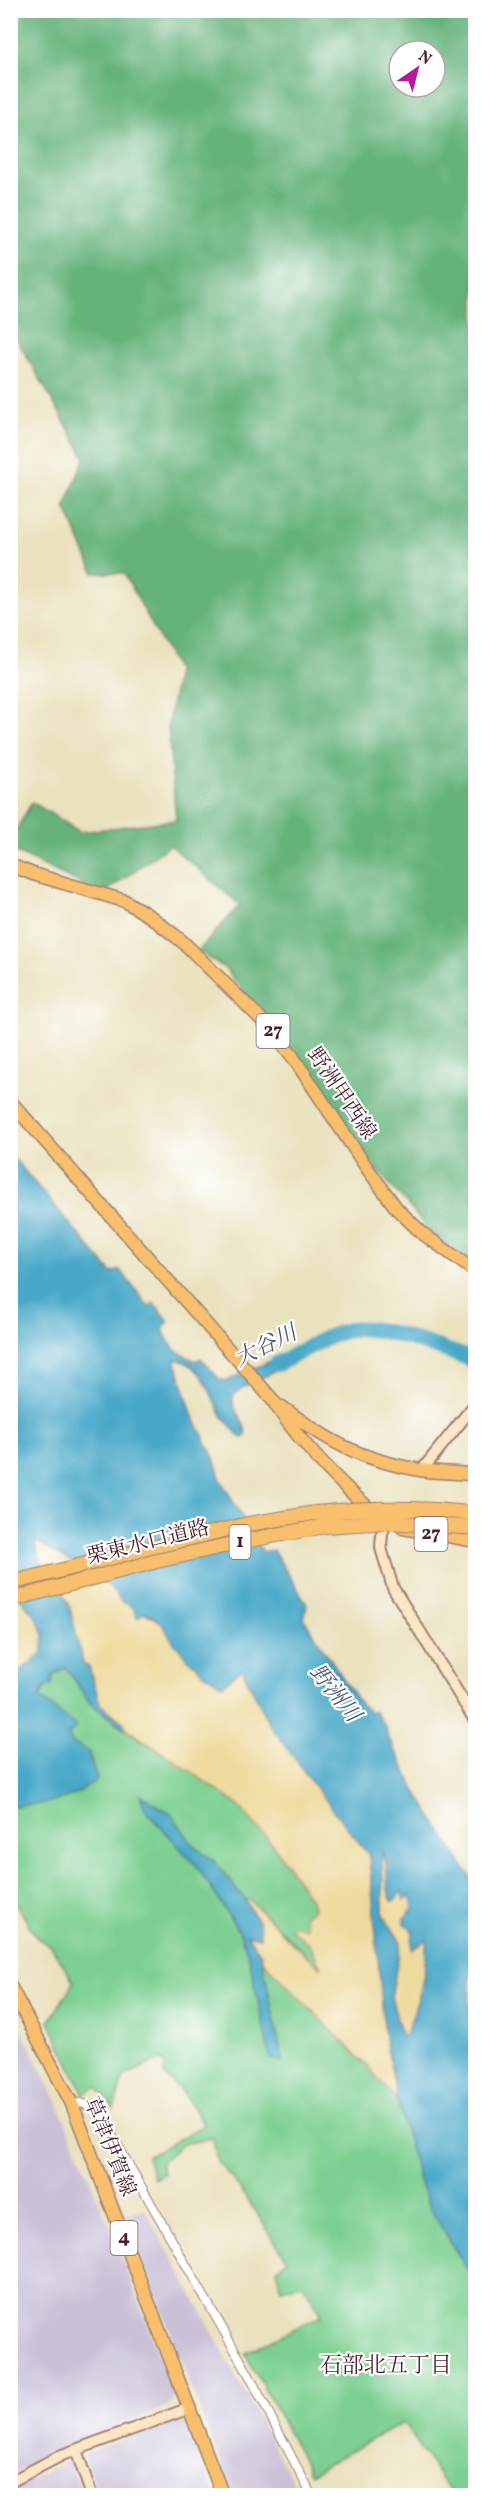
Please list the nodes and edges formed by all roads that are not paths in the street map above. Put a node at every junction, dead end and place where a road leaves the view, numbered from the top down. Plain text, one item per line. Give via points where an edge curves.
1 (10, 865) edge
2 (10, 1101) edge
3 (476, 1272) edge
4 (272, 1399) junction
5 (476, 1403) edge
6 (422, 1470) junction
7 (476, 1475) edge
8 (476, 1514) edge
9 (386, 1524) junction
10 (476, 1528) edge
11 (476, 1541) edge
12 (10, 1583) edge
13 (10, 1600) edge
14 (476, 1722) edge
15 (10, 1986) edge
16 (72, 2104) junction
17 (190, 2408) junction
18 (76, 2450) junction
19 (10, 2482) edge
20 (92, 2496) edge
21 (223, 2496) edge
22 (312, 2496) edge

1 - 3 main road, 野洲甲西線 / 27 via 125,901 183,942 281,1042 397,1209 422,1233
2 - 4 main road, 27
4 - 6 main road, 27 via 342,1447 377,1462
4 - 9 main road, 27 via 335,1479
5 - 6 street
6 - 7 main road, 27
8 - 12 highway, 栗東水口道路 / 1, bridge via 391,1508 316,1513 248,1524
9 - 11 main road, 27
9 - 14 street via 381,1548 393,1588
10 - 13 highway, 栗東水口道路 / 1, bridge via 388,1522 325,1526 157,1561
15 - 16 main road, 草津伊賀線 / 4
16 - 17 main road, 草津伊賀線 / 4
16 - 22 street via 97,2109 249,2375
17 - 18 street
17 - 21 main road, 草津伊賀線 / 4
18 - 19 street
18 - 20 street

